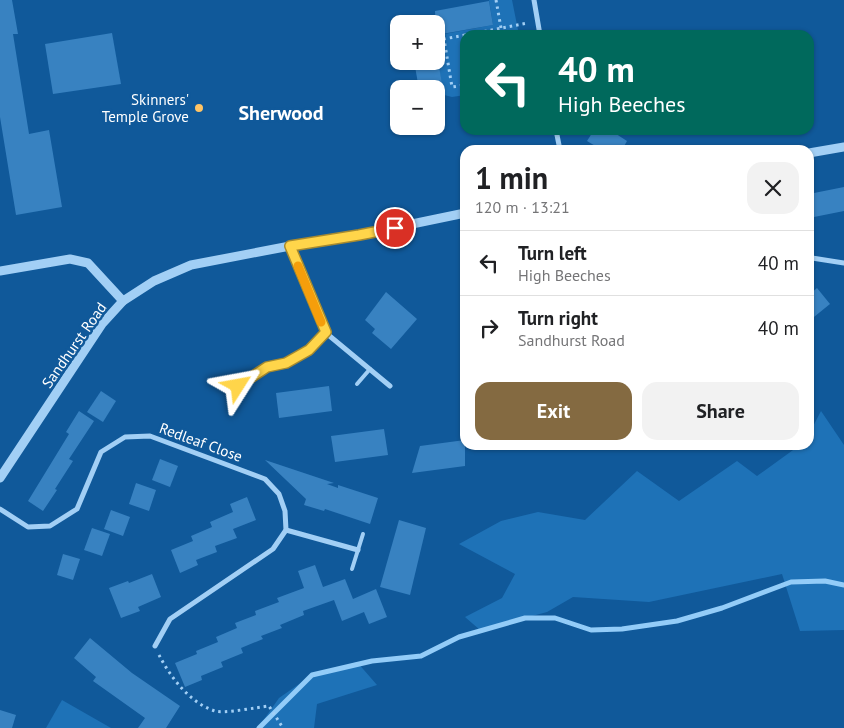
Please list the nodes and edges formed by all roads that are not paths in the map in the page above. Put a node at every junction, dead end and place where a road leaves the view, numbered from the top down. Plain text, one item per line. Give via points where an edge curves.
1 (534, 0) edge
2 (539, 30) edge
3 (844, 147) edge
4 (814, 152) edge
5 (460, 214) edge
6 (290, 246) junction
7 (814, 258) edge
8 (844, 262) edge
9 (0, 271) edge
10 (123, 301) junction
11 (326, 332) junction
12 (370, 369) junction
13 (358, 384) dead end
14 (238, 386) dead end
15 (390, 386) dead end
16 (0, 478) edge
17 (0, 509) edge
18 (286, 530) junction
19 (363, 534) dead end
20 (358, 550) junction
21 (352, 569) dead end
22 (155, 646) road end

1 - 2 street
3 - 4 street
5 - 6 street, Sandhurst Road
6 - 10 street, Sandhurst Road via 191,265 154,281
6 - 11 street
7 - 8 street
9 - 10 street via 70,258 88,263
10 - 16 street, Sandhurst Road via 102,324
11 - 12 street
11 - 14 lane via 309,350 286,363 267,367
12 - 13 lane
12 - 15 street
17 - 18 street, Redleaf Close via 28,527 50,526 76,509 101,452 125,437 150,436 265,479 279,494 285,511
18 - 20 street
18 - 22 street via 272,549 170,619
19 - 20 lane
20 - 21 lane

